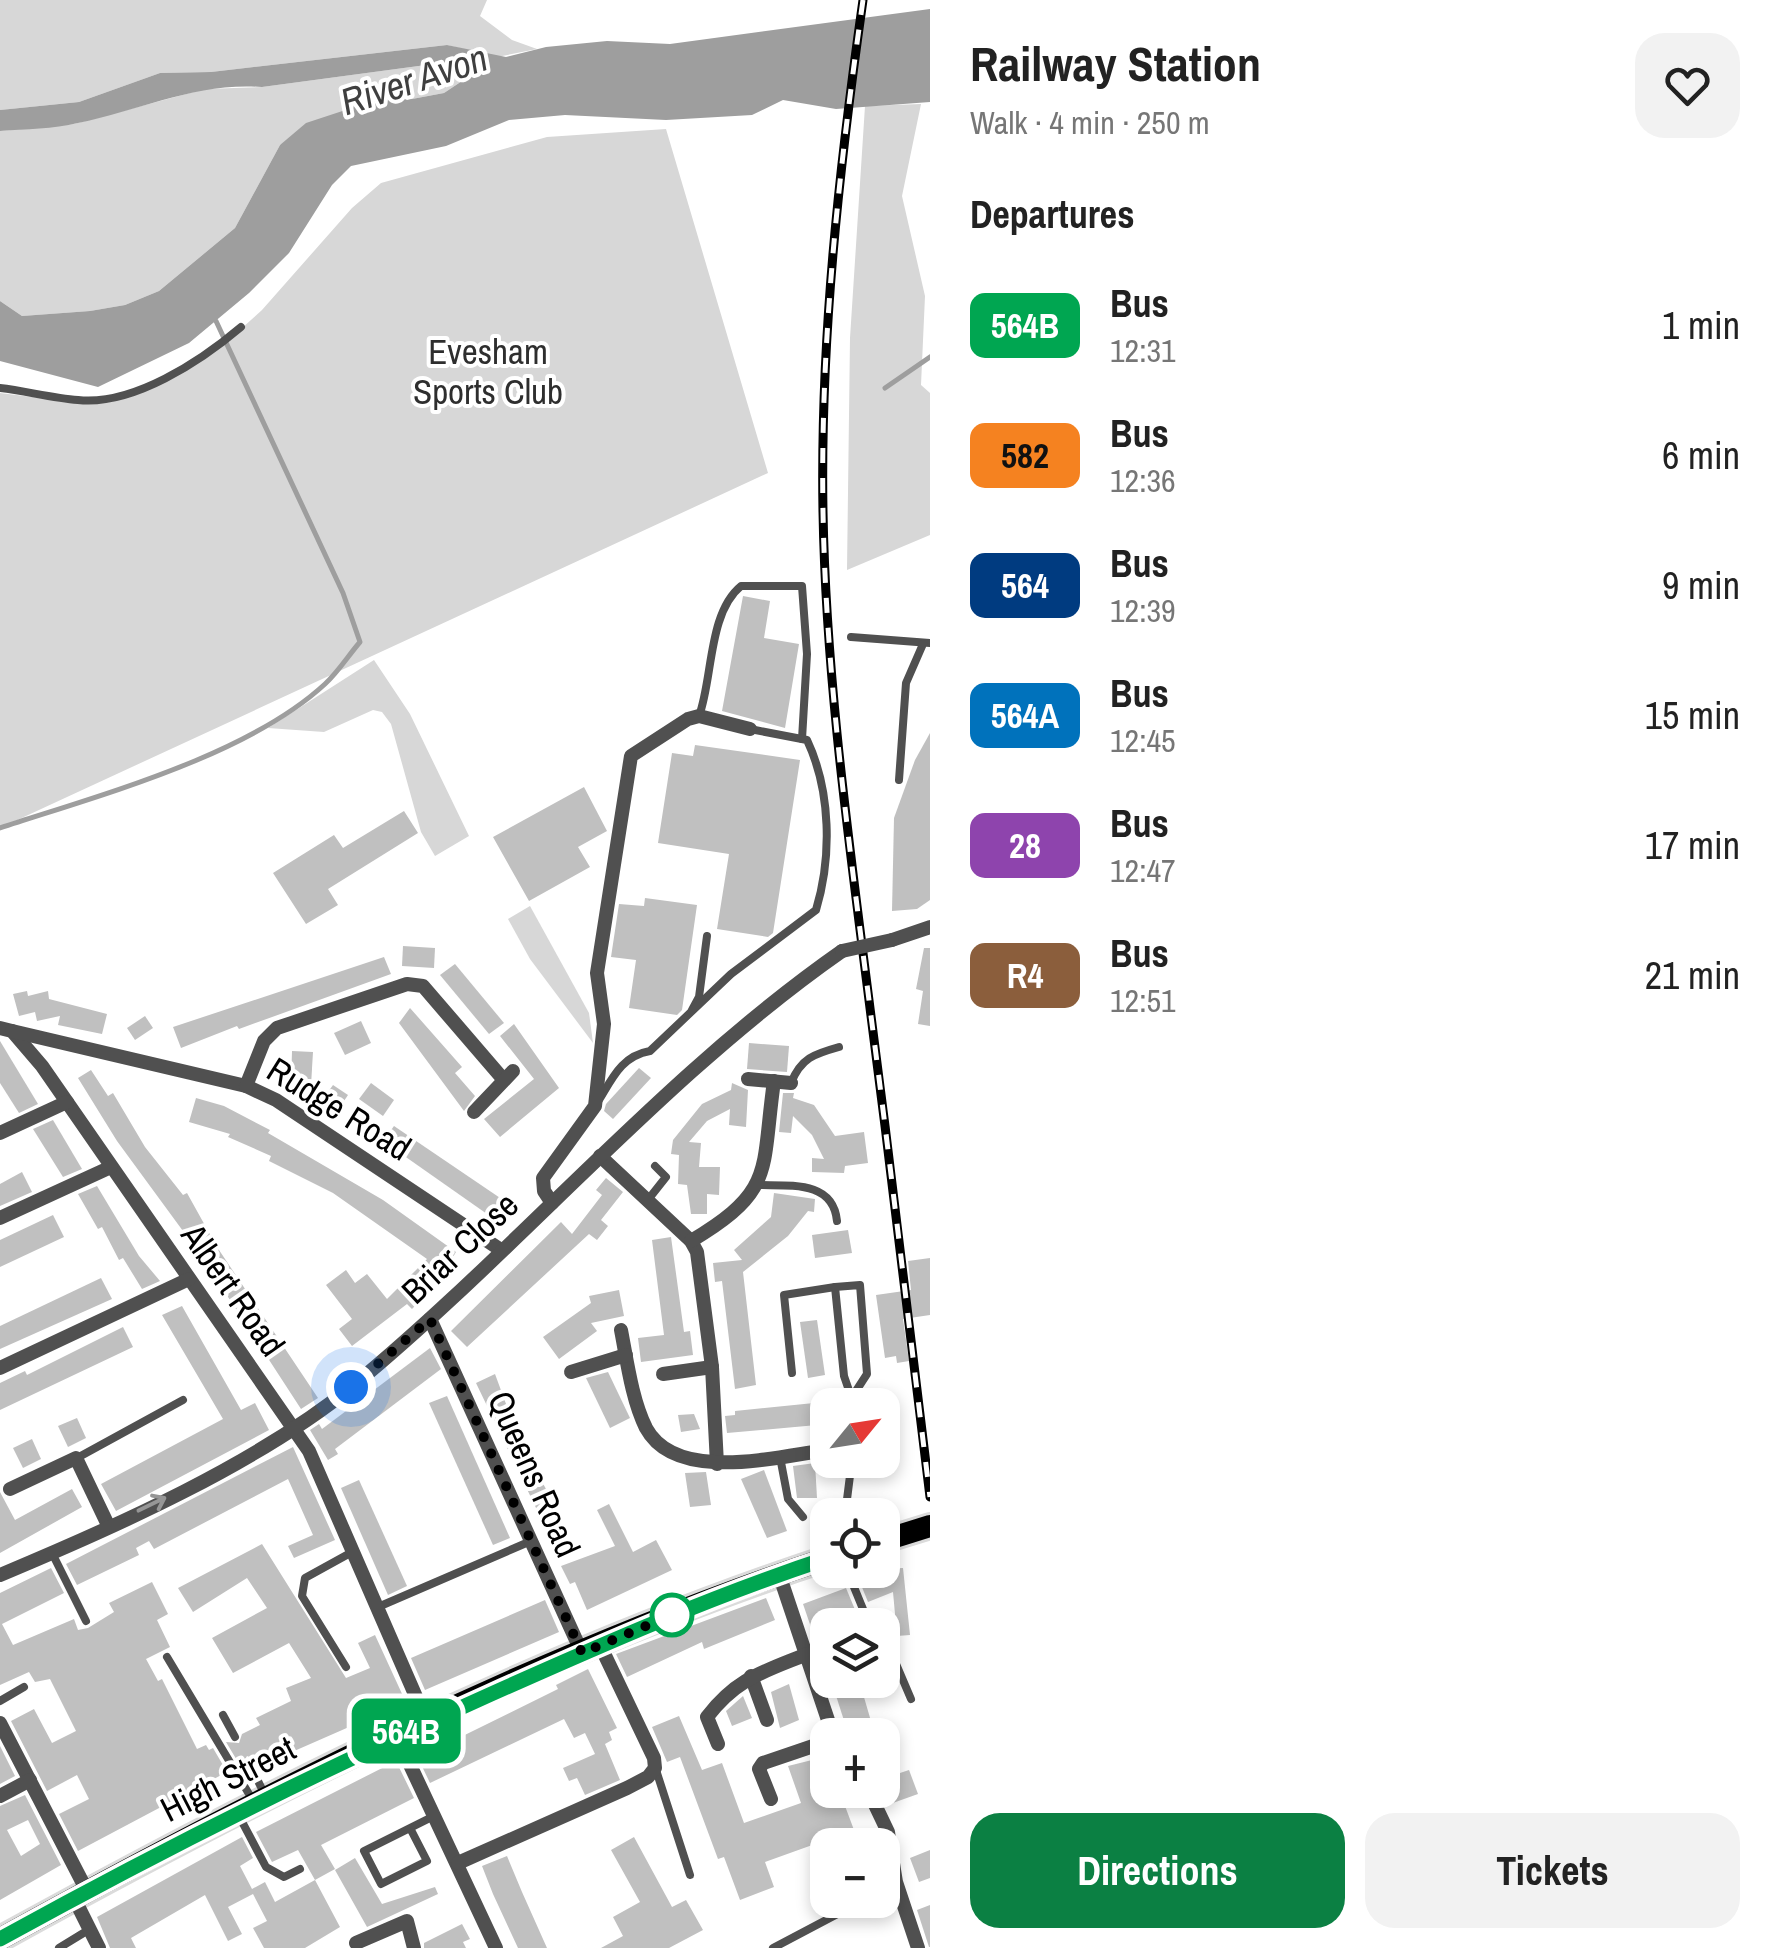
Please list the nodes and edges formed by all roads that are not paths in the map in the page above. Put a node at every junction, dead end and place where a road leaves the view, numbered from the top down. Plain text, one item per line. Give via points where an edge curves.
1 (241, 327) dead end
2 (0, 388) edge
3 (851, 637) dead end
4 (926, 643) edge
5 (699, 716) junction
6 (750, 728) joint
7 (802, 739) junction
8 (900, 780) dead end
9 (930, 927) edge
10 (708, 936) dead end
11 (690, 1014) junction
12 (6, 1030) edge
13 (839, 1047) dead end
14 (748, 1079) dead end
15 (774, 1081) junction
16 (791, 1083) joint
17 (246, 1086) junction
18 (67, 1102) junction
19 (595, 1106) junction
20 (474, 1112) dead end
21 (0, 1133) edge
22 (600, 1156) junction
23 (111, 1166) junction
24 (655, 1166) dead end
25 (757, 1185) junction
26 (648, 1200) junction
27 (552, 1203) junction
28 (0, 1218) edge
29 (837, 1221) dead end
30 (691, 1241) junction
31 (501, 1250) junction
32 (189, 1279) junction
33 (835, 1287) junction
34 (430, 1319) junction
35 (621, 1330) dead end
36 (626, 1355) junction
37 (712, 1367) junction
38 (0, 1368) edge
39 (571, 1372) dead end
40 (792, 1373) dead end
41 (664, 1374) dead end
42 (851, 1388) edge
43 (858, 1388) edge
44 (183, 1400) dead end
45 (293, 1428) junction
46 (810, 1452) edge
47 (780, 1456) junction
48 (76, 1458) junction
49 (717, 1464) junction
50 (10, 1489) dead end
51 (803, 1517) dead end
52 (108, 1525) junction
53 (926, 1527) edge
54 (900, 1535) edge
55 (531, 1541) junction
56 (354, 1551) junction
57 (52, 1553) junction
58 (810, 1564) edge
59 (780, 1574) junction
60 (0, 1575) edge
61 (378, 1607) junction
62 (86, 1621) dead end
63 (591, 1649) junction
64 (167, 1657) dead end
65 (809, 1661) junction
66 (346, 1667) dead end
67 (900, 1673) edge
68 (751, 1676) junction
69 (24, 1687) dead end
70 (911, 1699) dead end
71 (0, 1700) edge
72 (223, 1715) dead end
73 (827, 1718) edge
74 (767, 1720) dead end
75 (427, 1722) junction
76 (0, 1723) edge
77 (396, 1735) junction
78 (235, 1737) dead end
79 (718, 1744) dead end
80 (810, 1747) edge
81 (248, 1763) dead end
82 (655, 1768) junction
83 (30, 1780) junction
84 (0, 1796) edge
85 (771, 1799) dead end
86 (252, 1804) junction
87 (434, 1816) junction
88 (410, 1828) junction
89 (458, 1864) junction
90 (300, 1868) dead end
91 (690, 1876) dead end
92 (81, 1895) junction
93 (900, 1910) edge
94 (830, 1918) edge
95 (90, 1929) junction
96 (0, 1939) edge
97 (356, 1943) dead end
98 (58, 1948) edge
99 (99, 1948) edge
100 (414, 1948) edge
101 (496, 1948) edge
102 (774, 1948) edge
103 (918, 1948) edge

1 - 2 lane via 136,392 82,401
3 - 4 lane
4 - 8 lane via 906,683
5 - 6 street
5 - 7 lane via 718,629 734,592 741,586 802,586 808,654
5 - 19 street via 631,756 597,973 604,1024
6 - 7 lane
7 - 11 lane via 812,751 824,802 827,855 816,910
9 - 22 street, Briar Close, bridge via 842,951 776,997
10 - 11 lane
11 - 19 lane via 650,1051 621,1064
12 - 17 street, Rudge Road
12 - 18 street, Albert Road
13 - 16 lane via 812,1054
14 - 15 street
15 - 16 street
15 - 25 street
17 - 20 street via 264,1041 277,1028 416,984 508,1075
17 - 31 street, Rudge Road
18 - 21 street
18 - 23 street, Albert Road
19 - 27 street via 543,1178
22 - 26 street
22 - 27 street, Briar Close
23 - 28 street
23 - 32 street, Albert Road
24 - 26 lane via 666,1176
25 - 29 lane via 822,1192 834,1202
25 - 30 street via 734,1216
26 - 30 street
27 - 31 street, Briar Close
30 - 37 street
31 - 34 street, Briar Close
32 - 38 street
32 - 45 street, Albert Road
33 - 40 lane via 784,1296
33 - 42 lane
33 - 43 lane via 860,1285 868,1374
34 - 45 street, Briar Close
34 - 55 street, Queens Road
35 - 36 street
36 - 39 street
36 - 49 street via 642,1419 655,1440 680,1456
37 - 41 street
37 - 49 street
44 - 48 lane
52 -> 45 street, Briar Close
45 - 56 street, Albert Road
46 - 47 street
47 - 49 street
47 - 51 lane via 788,1500
48 - 50 street
48 - 52 street
52 - 57 street, Briar Close
53 - 54 main road
55 - 61 lane
55 - 63 street, Queens Road
56 - 61 street, Albert Road
56 - 66 lane via 301,1586
57 - 60 street, Briar Close
57 - 62 lane
58 - 59 main road, High Street
59 - 63 main road, High Street
59 - 65 street
61 - 75 street, Albert Road
63 - 75 main road, High Street
63 - 82 street, Queens Road
64 - 86 lane
65 - 68 street
65 - 73 street
67 - 70 lane
68 - 74 street
68 - 79 street via 706,1717
69 - 71 lane
72 - 78 lane
75 - 77 main road, High Street
76 - 83 street
77 - 86 main road, High Street
77 - 87 street
80 - 85 street via 763,1763
81 - 86 lane
82 - 89 street via 637,1783
82 - 91 lane
83 - 84 street
83 - 92 street
86 - 90 lane via 266,1867 284,1877
86 - 92 main road, High Street
87 - 88 lane
87 - 89 street
88 - 88 lane via 364,1851 381,1884 427,1861
89 - 101 street
92 - 95 street
92 - 96 main road, High Street
93 - 103 street
94 - 102 lane
95 - 98 lane
95 - 99 street
97 - 100 street via 407,1921

